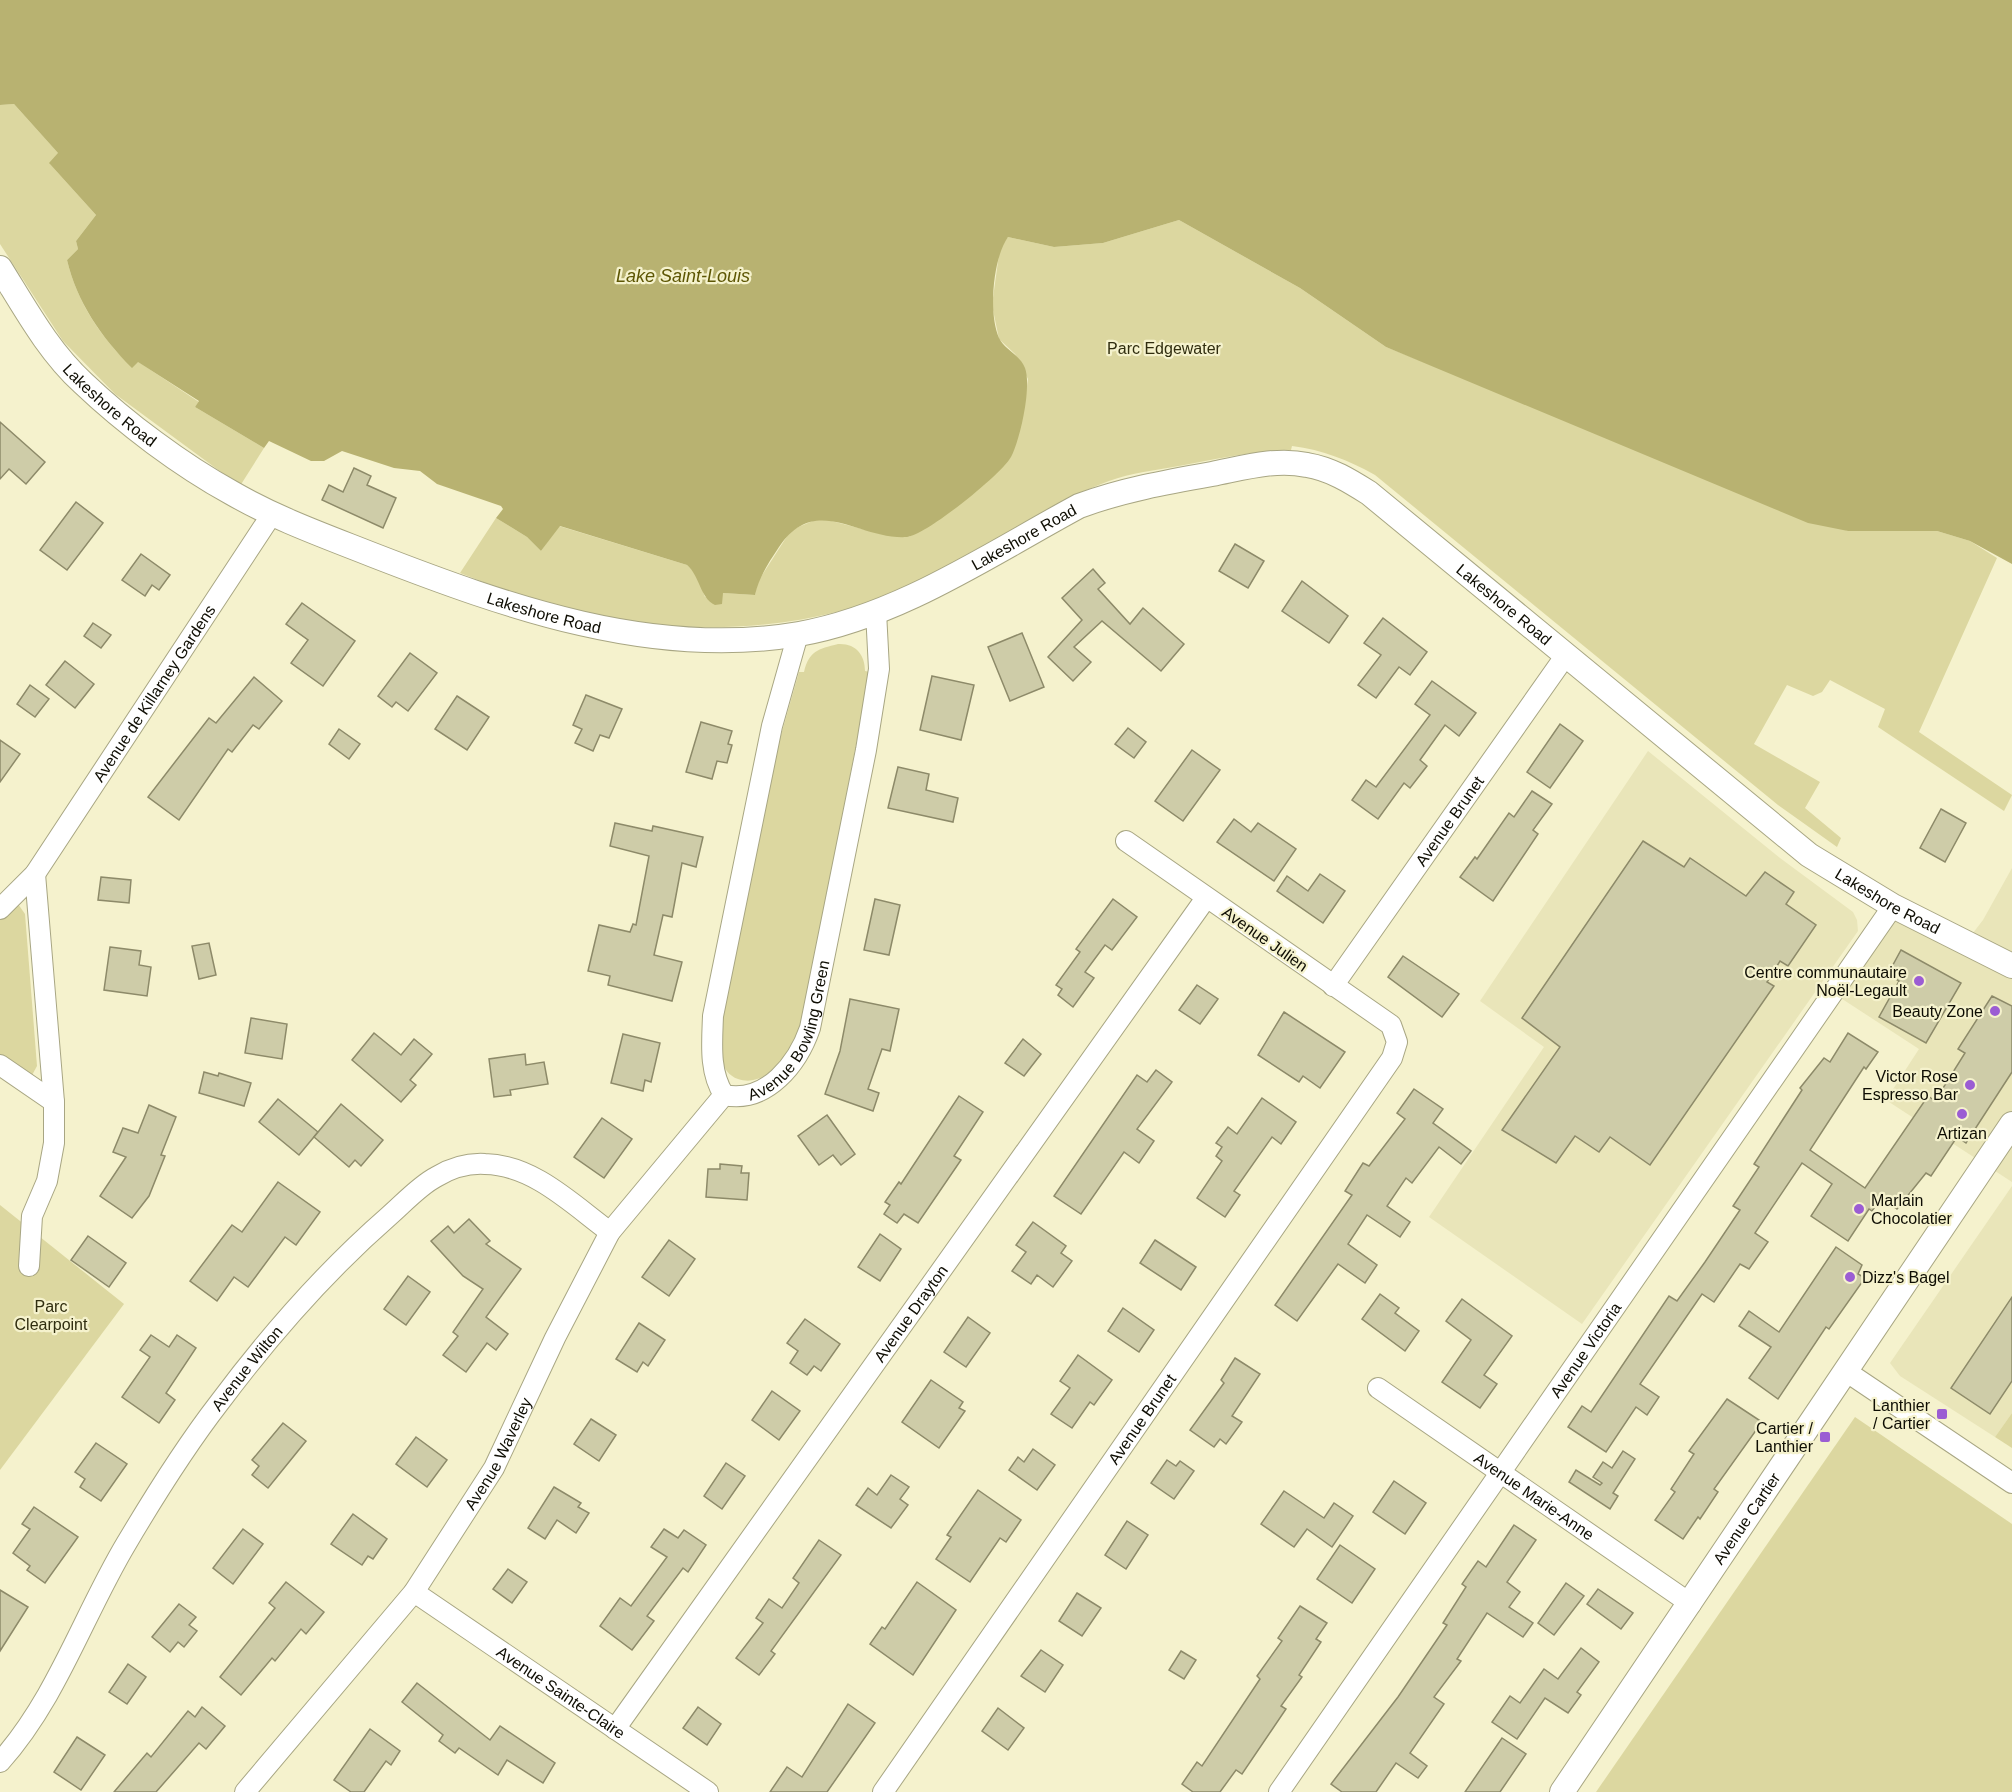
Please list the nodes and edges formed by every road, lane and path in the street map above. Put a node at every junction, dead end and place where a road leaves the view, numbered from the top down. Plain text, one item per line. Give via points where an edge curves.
1 (0, 268) edge
2 (272, 514) junction
3 (876, 612) junction
4 (798, 634) junction
5 (1566, 655) junction
6 (1126, 841) dead end
7 (35, 874) junction
8 (1206, 898) junction
9 (1893, 906) junction
10 (0, 909) edge
11 (2012, 966) edge
12 (1334, 986) junction
13 (1397, 1042) joint
14 (0, 1065) edge
15 (724, 1095) junction
16 (54, 1102) junction
17 (2012, 1124) edge
18 (610, 1232) junction
19 (29, 1266) dead end
20 (1847, 1372) junction
21 (1378, 1388) dead end
22 (1500, 1472) junction
23 (2012, 1483) edge
24 (414, 1592) junction
25 (1691, 1604) junction
26 (615, 1729) junction
27 (0, 1762) edge
28 (245, 1792) edge
29 (708, 1792) edge
30 (883, 1792) edge
31 (1279, 1792) edge
32 (1562, 1792) edge

1 - 2 street, Lakeshore Road via 58,356 83,384 186,463 229,492
2 - 4 street, Lakeshore Road via 446,583 567,620 644,636 711,641
2 - 7 street, Avenue de Killarney Gardens
3 - 4 street, Lakeshore Road
3 - 5 street, Lakeshore Road via 1099,498 1284,462 1328,470 1370,493
3 - 15 street, Avenue Bowling Green via 879,669 810,1028 798,1057 777,1080 747,1095
4 - 15 street, Avenue Bowling Green via 772,726 713,1016 713,1068
5 - 9 street, Lakeshore Road via 1809,855
5 - 12 street, Avenue Brunet
6 - 8 street, Avenue Julien
7 - 10 street, Avenue de Killarney Gardens
7 - 16 street
8 - 12 street, Avenue Julien
8 - 26 street, Avenue Drayton
9 - 11 street, Lakeshore Road
9 - 22 street, Avenue Victoria
12 - 13 street, Avenue Julien via 1391,1025
13 - 30 street, Avenue Brunet via 1392,1058
14 - 16 street
15 - 18 street, Avenue Waverley
16 - 19 street via 54,1143 47,1180 32,1216
17 - 20 street, Avenue Cartier
18 - 24 street, Avenue Waverley via 494,1468
18 - 27 street, Avenue Wilton via 518,1169 468,1164 434,1178 416,1192 330,1273 219,1403 125,1545 39,1713
20 - 23 street
20 - 25 street, Avenue Cartier
21 - 22 street, Avenue Marie-Anne
22 - 25 street, Avenue Marie-Anne
22 - 31 street, Avenue Victoria
24 - 26 street, Avenue Sainte-Claire
24 - 28 street, Avenue Waverley
25 - 32 street, Avenue Cartier
26 - 29 street, Avenue Sainte-Claire

